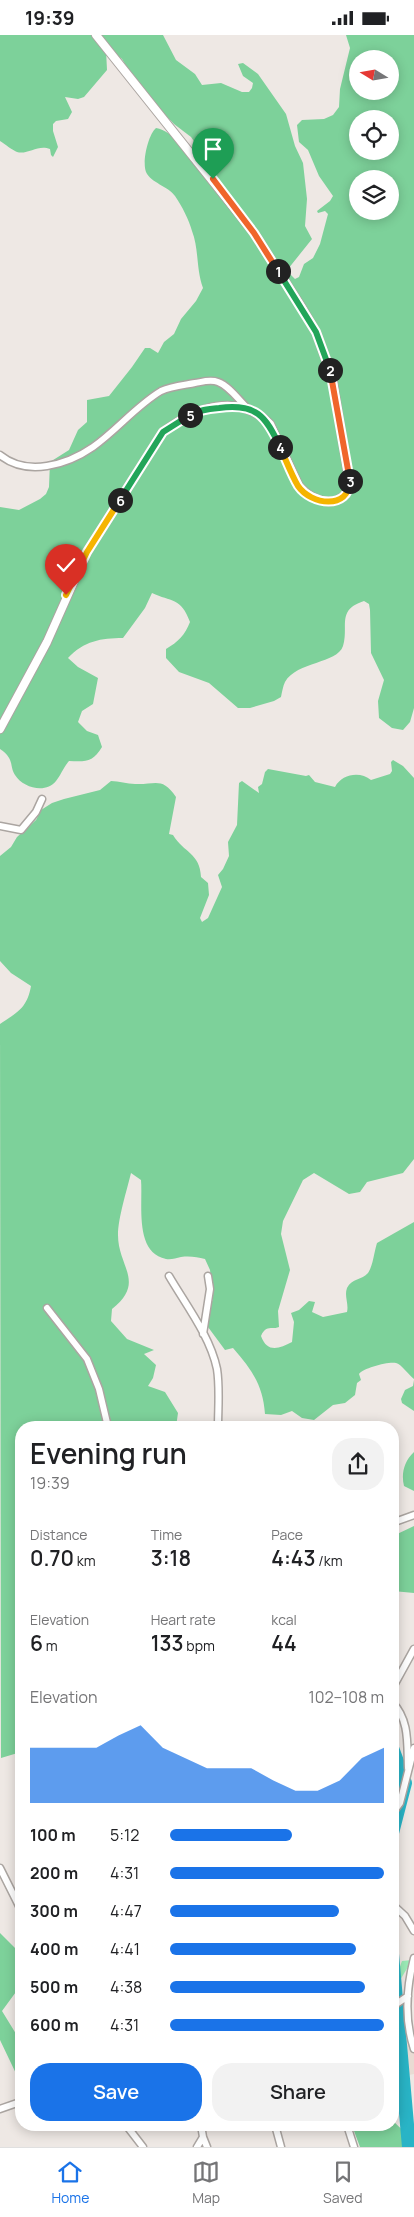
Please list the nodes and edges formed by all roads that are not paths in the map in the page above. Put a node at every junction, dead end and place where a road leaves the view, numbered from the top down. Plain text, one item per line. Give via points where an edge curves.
1 (96, 35) edge
2 (246, 407) junction
3 (0, 455) edge
4 (0, 729) edge
5 (42, 799) dead end
6 (0, 826) edge
7 (169, 1276) dead end
8 (208, 1276) dead end
9 (47, 1308) dead end
10 (203, 1334) junction
11 (107, 1421) edge
12 (218, 1421) edge
13 (414, 1515) edge
14 (399, 1520) edge
15 (414, 1649) edge
16 (399, 1676) edge
17 (399, 1710) edge
18 (414, 1748) edge
19 (411, 1769) edge
20 (399, 1804) edge
21 (0, 1868) edge
22 (15, 1897) edge
23 (399, 1910) edge
24 (414, 1931) edge
25 (414, 1958) edge
26 (408, 1996) junction
27 (399, 2002) edge
28 (414, 2015) edge
29 (406, 2016) junction
30 (414, 2049) edge
31 (15, 2104) edge
32 (0, 2109) edge
33 (131, 2131) edge
34 (202, 2131) edge
35 (277, 2131) edge
36 (349, 2131) edge
37 (203, 2137) junction
38 (143, 2147) edge
39 (197, 2147) edge
40 (207, 2147) edge
41 (281, 2147) edge
42 (354, 2147) edge

1 - 2 street via 254,233 316,332 332,376 350,478 347,494 332,502 304,493 270,424
2 - 3 street via 218,382 185,385 163,391 93,447 58,464 22,466
2 - 4 street via 199,410 163,432 87,552 47,642
5 - 6 street via 21,829
7 - 10 street
8 - 10 street via 210,1289
9 - 11 street via 88,1359
10 - 12 street via 217,1370
13 - 14 street
15 - 16 street
17 - 19 street via 406,1723
18 - 19 street
19 - 20 street
21 - 22 street
23 - 24 street
25 - 26 street
26 - 27 street
26 - 29 street
28 - 29 street
29 - 30 street
31 - 32 street
33 - 38 street
34 - 37 street
35 - 41 street
36 - 42 street
37 - 39 street
37 - 40 street

